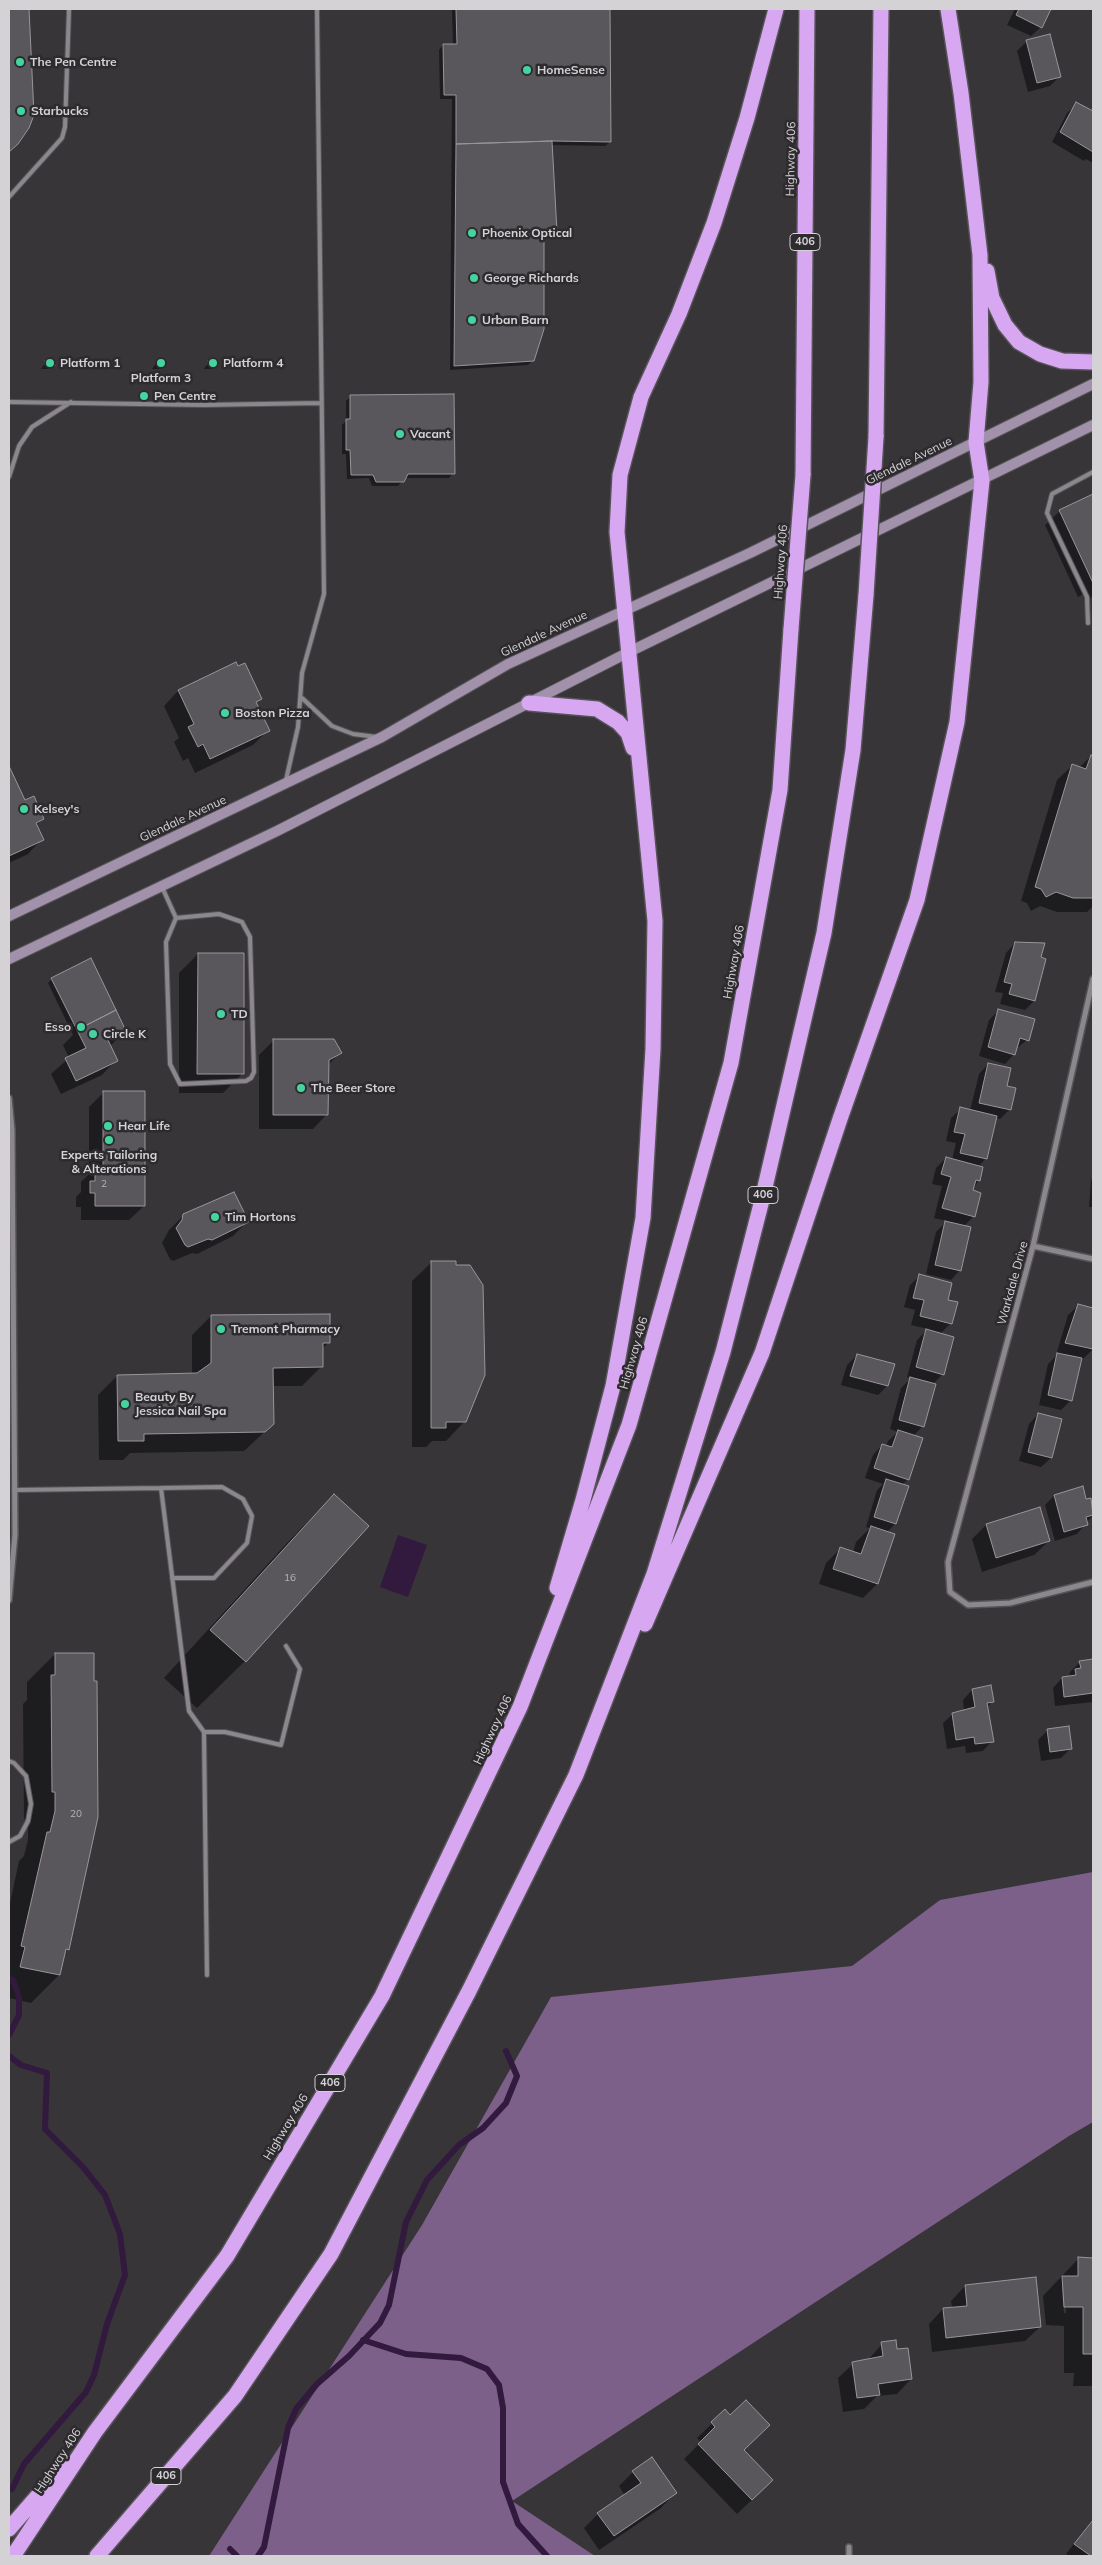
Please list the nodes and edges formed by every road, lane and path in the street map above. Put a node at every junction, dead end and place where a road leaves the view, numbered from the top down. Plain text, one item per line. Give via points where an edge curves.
1 (68, 9) edge
2 (317, 9) edge
3 (776, 9) edge
4 (807, 9) edge
5 (881, 9) edge
6 (948, 9) edge
7 (973, 192) junction
8 (9, 197) edge
9 (1093, 362) edge
10 (1093, 384) edge
11 (72, 401) junction
12 (9, 402) edge
13 (320, 403) junction
14 (1093, 425) edge
15 (976, 442) junction
16 (1093, 472) edge
17 (9, 477) edge
18 (982, 481) junction
19 (624, 611) junction
20 (1088, 623) dead end
21 (629, 652) junction
22 (302, 698) junction
23 (529, 703) junction
24 (382, 738) junction
25 (641, 771) junction
26 (285, 785) junction
27 (162, 887) junction
28 (9, 916) edge
29 (176, 918) junction
30 (9, 958) edge
31 (1093, 979) edge
32 (9, 1098) edge
33 (1033, 1246) junction
34 (1093, 1259) edge
35 (10, 1300) edge
36 (11, 1396) edge
37 (161, 1488) junction
38 (14, 1490) junction
39 (172, 1578) junction
40 (1093, 1582) edge
41 (9, 1600) edge
42 (286, 1646) dead end
43 (520, 1708) junction
44 (204, 1732) junction
45 (9, 1761) edge
46 (576, 1776) junction
47 (9, 1842) edge
48 (207, 1975) dead end
49 (235, 2396) junction
50 (95, 2432) junction
51 (9, 2529) edge
52 (849, 2547) dead end
53 (13, 2556) edge
54 (97, 2556) edge
55 (110, 2556) edge
56 (849, 2556) edge

1 - 8 lane via 64,132
2 - 13 lane
3 - 19 highway via 714,223 679,314 641,397 620,475 617,532
4 - 43 highway, Highway 406 / 406, bridge via 803,475 780,790 731,1063 629,1425
5 - 46 highway, 406, bridge via 876,437 852,750 824,934 723,1352 654,1574
6 - 7 highway via 962,93
7 - 9 highway via 992,298 1004,326 1018,342 1040,354 1062,361
7 - 15 highway via 980,255 981,382
10 - 15 main road, Glendale Avenue
11 - 12 lane
11 - 13 lane via 204,405
11 - 17 lane via 32,427 19,446
13 - 22 lane via 324,594 302,673
14 - 18 main road
15 - 18 highway
15 - 19 main road, Glendale Avenue
16 - 20 lane via 1052,494 1047,513 1087,597
18 - 21 main road
18 - 46 highway via 957,722 917,900 762,1353
19 - 21 highway
19 - 24 main road, Glendale Avenue via 508,664
21 - 23 main road
21 - 25 highway
22 - 24 lane via 332,726 353,734
22 - 26 lane via 296,743
23 - 25 highway via 597,709 618,722 628,733
23 - 27 main road
24 - 26 main road, Glendale Avenue
25 - 43 highway via 655,921 653,1049 643,1218 613,1386 583,1500
26 - 28 main road, Glendale Avenue
27 - 29 lane
27 - 30 main road
29 - 29 lane via 220,914 242,922 250,937 254,1072 246,1081 180,1084 170,1064 166,942
31 - 33 street, Warkdale Drive
32 - 35 street via 12,1130
33 - 34 street
33 - 40 street, Warkdale Drive via 948,1562 950,1592 968,1605 1010,1604
35 - 36 street
36 - 38 street
37 - 38 lane
37 - 39 lane
37 - 39 lane via 222,1487 243,1499 252,1516 247,1543 214,1578
38 - 41 street via 15,1535
39 - 44 lane via 188,1711
42 - 44 lane via 300,1669 281,1745 225,1732
43 - 50 highway, Highway 406 / 406 via 377,2005 227,2256
44 - 48 lane
45 - 47 lane via 26,1776 31,1804 28,1821 20,1836
46 - 49 highway, 406 via 469,1991 330,2254
49 - 54 highway, 406
49 - 55 highway
50 - 51 highway
50 - 53 highway, Highway 406 / 406
52 - 56 street

